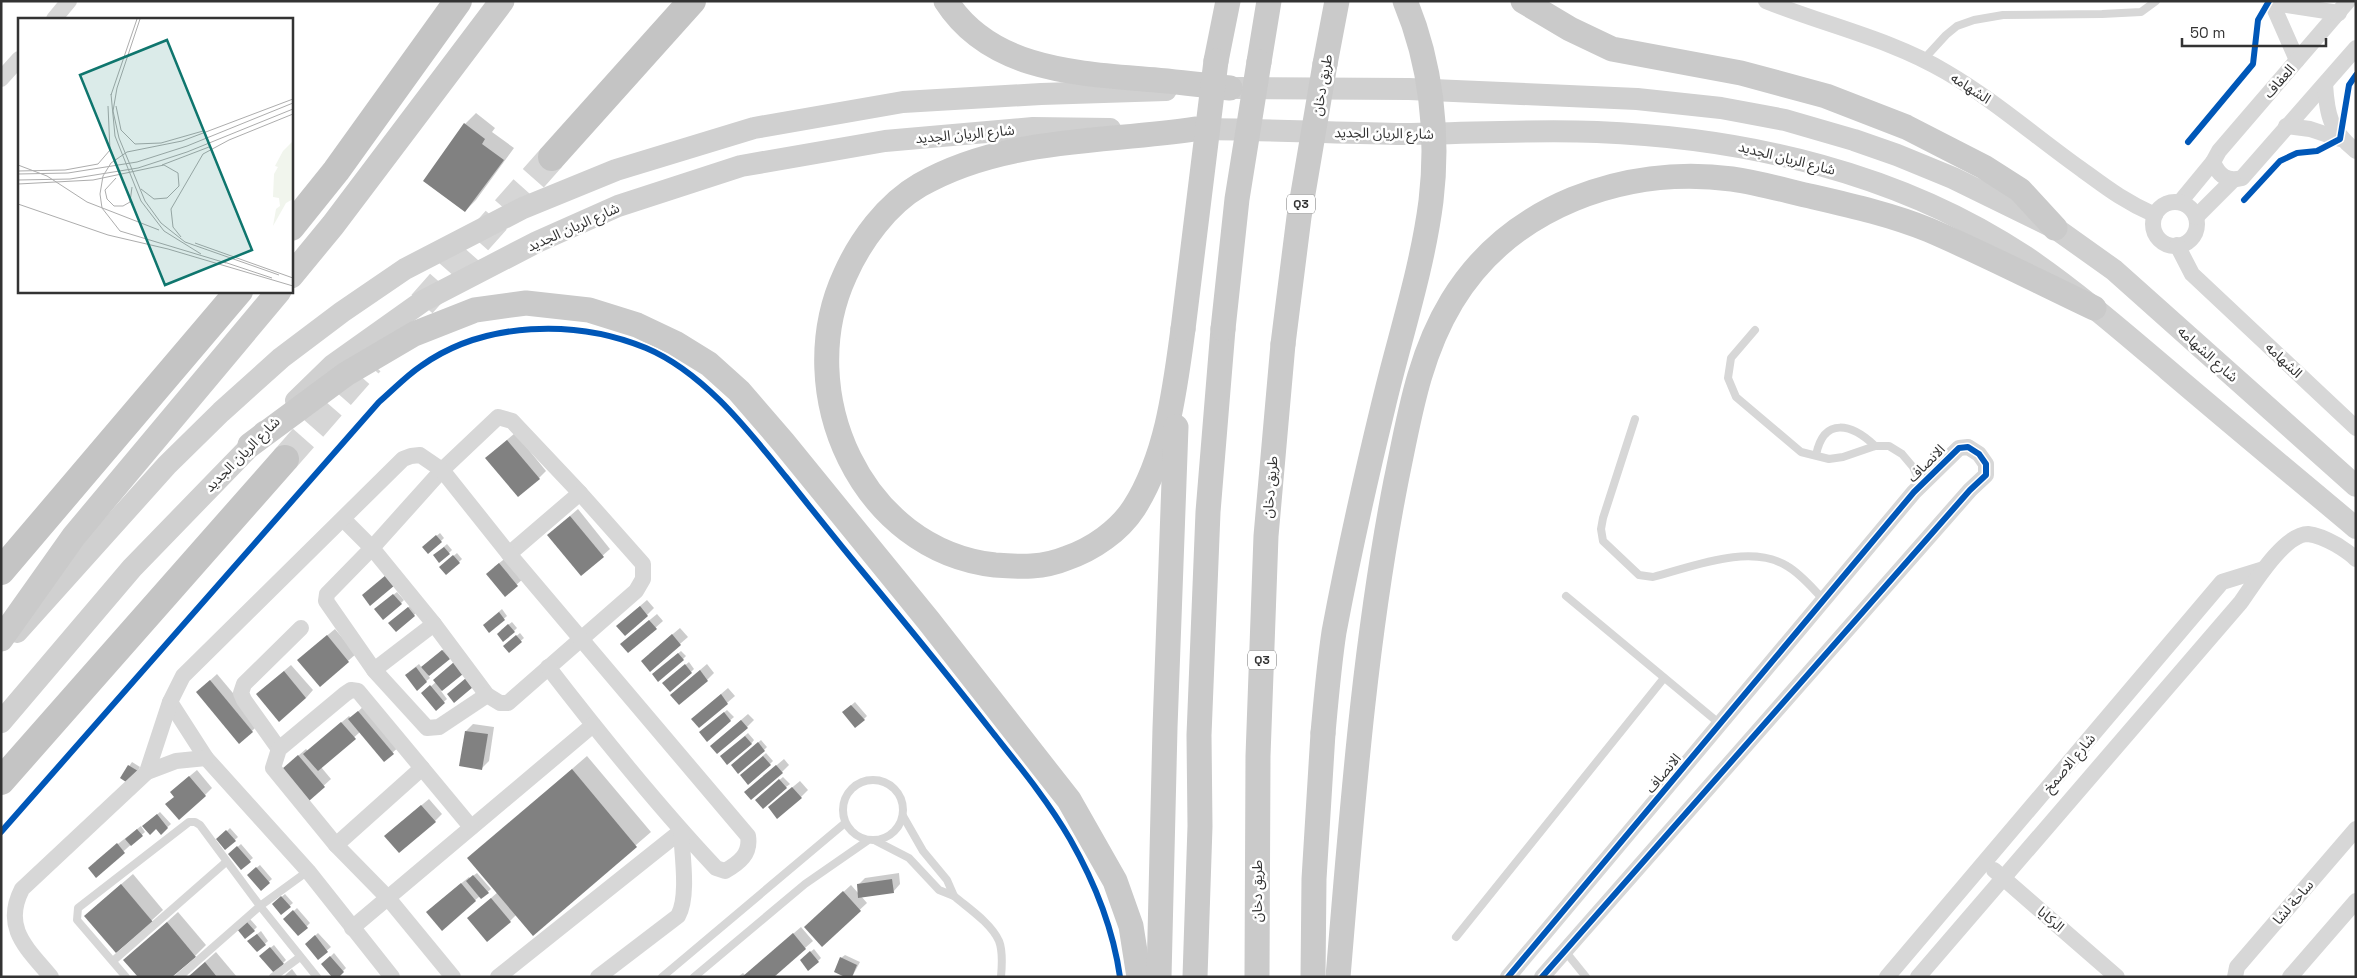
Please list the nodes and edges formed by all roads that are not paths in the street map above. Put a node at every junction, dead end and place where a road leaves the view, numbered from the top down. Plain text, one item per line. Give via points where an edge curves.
1 (69, 1) edge
2 (458, 1) edge
3 (502, 1) edge
4 (692, 1) edge
5 (946, 1) edge
6 (1219, 1) edge
7 (1228, 1) edge
8 (1269, 1) edge
9 (1337, 1) edge
10 (1406, 1) edge
11 (1523, 1) edge
12 (1766, 1) edge
13 (2156, 1) edge
14 (2272, 2) edge
15 (2344, 7) edge
16 (55, 18) edge
17 (2356, 48) edge
18 (1217, 55) junction
19 (1924, 59) junction
20 (18, 60) edge
21 (2297, 60) junction
22 (1, 80) edge
23 (2325, 84) junction
24 (1230, 88) junction
25 (2286, 126) junction
26 (1195, 129) junction
27 (2340, 139) junction
28 (2356, 152) edge
29 (552, 157) tunnel mouth
30 (2213, 162) junction
31 (2233, 180) junction
32 (2180, 202) junction
33 (2155, 215) junction
34 (2196, 217) junction
35 (292, 226) edge
36 (2055, 228) junction
37 (2177, 245) junction
38 (292, 275) edge
39 (238, 292) edge
40 (278, 292) edge
41 (2094, 308) junction
42 (1755, 330) dead end
43 (1178, 365) junction
44 (1635, 419) dead end
45 (2356, 428) edge
46 (250, 446) junction
47 (1875, 446) junction
48 (1816, 455) junction
49 (285, 459) tunnel mouth
50 (442, 470) junction
51 (1922, 486) junction
52 (2356, 486) edge
53 (580, 493) junction
54 (343, 519) junction
55 (2356, 528) edge
56 (372, 548) junction
57 (509, 554) junction
58 (2356, 558) edge
59 (2264, 569) junction
60 (1, 572) edge
61 (1566, 596) dead end
62 (1824, 600) junction
63 (434, 624) junction
64 (301, 628) dead end
65 (1, 639) edge
66 (581, 640) junction
67 (1, 650) edge
68 (548, 667) junction
69 (374, 670) junction
70 (1664, 678) junction
71 (487, 695) junction
72 (170, 702) junction
73 (1, 722) edge
74 (1720, 724) junction
75 (593, 725) junction
76 (279, 749) junction
77 (206, 758) junction
78 (422, 768) junction
79 (147, 772) junction
80 (1, 781) edge
81 (903, 816) junction
82 (845, 823) junction
83 (471, 827) junction
84 (2356, 829) edge
85 (681, 832) junction
86 (867, 840) junction
87 (876, 841) junction
88 (336, 845) junction
89 (226, 862) junction
90 (1986, 862) junction
91 (308, 872) junction
92 (2003, 877) junction
93 (954, 896) junction
94 (388, 898) junction
95 (2356, 901) edge
96 (260, 906) junction
97 (352, 928) junction
98 (1456, 937) dead end
99 (1565, 951) junction
100 (300, 957) junction
101 (113, 961) junction
102 (51, 977) edge
103 (126, 977) edge
104 (179, 977) edge
105 (274, 977) edge
106 (317, 977) edge
107 (392, 977) edge
108 (453, 977) edge
109 (498, 977) edge
110 (598, 977) edge
111 (662, 977) edge
112 (694, 977) edge
113 (1001, 977) edge
114 (1139, 977) edge
115 (1160, 977) edge
116 (1195, 977) edge
117 (1257, 977) edge
118 (1313, 977) edge
119 (1338, 977) edge
120 (1508, 977) edge
121 (1542, 977) edge
122 (1586, 977) edge
123 (1887, 977) edge
124 (1918, 977) edge
125 (2117, 977) edge
126 (2235, 977) edge
127 (2290, 977) edge

1 - 16 street
2 - 35 highway via 336,171
3 - 38 main road
4 - 29 highway
5 - 24 main road via 979,37 1046,68
6 - 18 main road
7 - 18 main road
8 - 116 main road, bridge via 1237,199 1208,512 1199,735 1200,826
9 - 117 main road, طريق دخان / Q3, bridge via 1299,217 1283,344 1266,536 1258,756
10 - 118 main road, bridge via 1418,32 1426,70 1433,143 1431,201 1421,257 1383,406 1336,624 1323,733 1314,878
11 - 36 main road via 1612,49 1741,73 1826,96 1906,127 1984,166 2020,190
12 - 19 street, الشهامه
13 - 19 lane via 2140,12 2003,15 1974,20 1958,26
14 - 15 street
14 - 21 street
15 - 21 street, العفاف
17 - 23 street
18 - 43 main road, bridge
19 - 33 street, الشهامه via 1988,98 2129,204
20 - 22 street
21 - 30 street, العفاف via 2219,150
23 - 25 street
23 - 27 street via 2331,124
24 - 36 main road via 1486,92 1637,99 1721,108 1786,120 1897,155 1953,178
24 - 67 main road via 903,102 754,128 616,170 522,208 405,270 281,358 167,465
25 - 27 street via 2310,129
25 - 31 street via 2242,178
26 - 41 main road, شارع الريان الجديد via 1395,134 1595,132 1665,136 1733,145 1839,170 1928,204 2026,257
26 - 43 main road via 1030,147 976,159 917,186 871,231 854,255 839,286 826,342 827,388 847,454 886,510 917,538 937,549 978,563 1024,568 1052,564 1077,555 1117,528 1132,511 1155,465 1165,433
26 - 46 main road, شارع الريان الجديد via 1033,128 885,141 741,166 618,206 537,242 423,301 332,365
27 - 28 street
30 - 31 street via 2222,177
30 - 32 street, العفاف
31 - 34 street
32 - 33 street via 2166,204
32 - 34 street
33 - 37 street via 2154,229 2158,236 2170,245
34 - 37 street via 2195,232
36 - 52 main road, شارع الشهامه via 2114,270
37 - 45 street, الشهامه via 2192,274
39 - 60 highway
40 - 65 main road via 74,536
41 - 55 main road
41 - 119 main road via 1927,229 1872,211 1732,179 1665,177 1620,183 1566,201 1536,216 1510,235 1476,268 1452,300 1430,343 1414,392 1389,517 1371,633
42 - 48 lane via 1731,358 1728,378 1736,397 1801,452
43 - 115 main road
44 - 62 lane via 1603,518 1603,542 1639,575 1653,577 1745,556 1767,558 1787,566
46 - 73 main road, شارع الريان الجديد via 132,568
46 - 114 main road via 346,374 414,334 475,310 526,303 589,310 637,325 675,343 709,364 783,442 1070,800 1115,881 1131,926
47 - 48 lane via 1843,457 1829,459
47 - 48 lane via 1855,430 1838,427 1827,432
47 - 51 lane via 1888,446 1902,454
49 - 80 highway
50 - 53 street via 498,417 504,417 512,421
50 - 54 street via 420,455 403,460
50 - 56 street
50 - 57 street
51 - 62 street, الانصاف
51 - 99 street, الانصاف via 1959,448 1968,447 1986,464 1986,475
53 - 57 street
53 - 66 street via 643,564 643,579 636,591
54 - 56 street
54 - 72 street via 190,669 175,688
56 - 63 street
56 - 69 street via 331,587 326,601
57 - 66 street
58 - 59 street, شارع الاصمخ via 2329,541 2305,534 2289,542
59 - 90 street, شارع الاصمخ via 2222,582
59 - 92 street, شارع الاصمخ via 2241,602
61 - 70 lane
62 - 74 street, الانصاف
63 - 69 street
63 - 71 street
64 - 76 street via 244,684 242,693
66 - 68 street
66 - 85 street via 748,836 749,844 746,854 737,864 725,870 716,868
68 - 71 street via 508,703 500,703
68 - 75 street
69 - 71 street via 427,728 439,727
70 - 74 lane
70 - 98 lane
72 - 77 street
72 - 79 street
74 - 120 street, الانصاف
75 - 83 street
75 - 85 street
76 - 78 street via 351,690 358,691
76 - 88 street via 273,768
77 - 79 street via 176,761
77 - 91 street
78 - 83 street
78 - 88 street
79 - 102 street via 22,890 16,902 13,914 15,927
81 - 82 lane via 901,798 896,790 888,784 870,780 853,788 847,795 843,804
81 - 87 lane via 894,833
81 - 93 lane via 923,851 947,880
82 - 86 lane via 851,831
82 - 111 lane
83 - 94 street
84 - 126 street, ساحة لشا via 2237,967
85 - 109 street
85 - 110 street via 683,896 678,916
86 - 87 lane
86 - 112 lane via 805,884
87 - 93 lane via 909,858 939,890
88 - 94 street
89 - 96 lane
89 - 101 lane
89 - 101 lane via 200,825 189,822 78,908 77,920
90 - 92 street, الركايا
90 - 123 street, شارع الاصمخ
91 - 96 lane
91 - 97 street
92 - 124 street, شارع الاصمخ
92 - 125 street, الركايا
93 - 113 lane via 990,928 999,941
94 - 97 street
94 - 108 street
95 - 127 street
96 - 100 lane
96 - 104 lane
97 - 107 street
99 - 121 street, الانصاف
99 - 122 lane
100 - 105 lane
100 - 106 lane
101 - 103 lane

